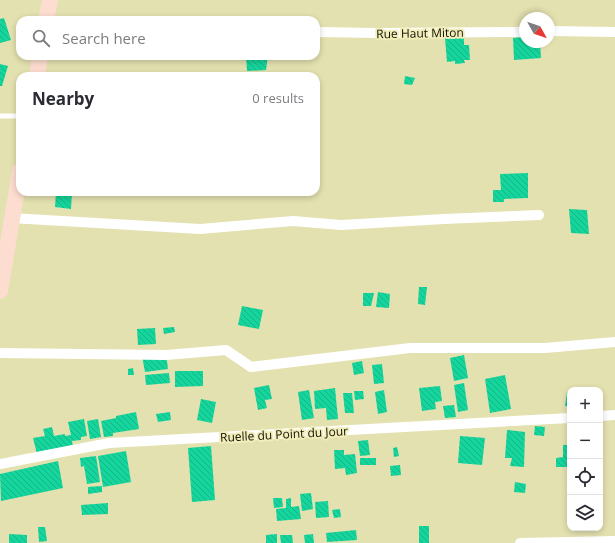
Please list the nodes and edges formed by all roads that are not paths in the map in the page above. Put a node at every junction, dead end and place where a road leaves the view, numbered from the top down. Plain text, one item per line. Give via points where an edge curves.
1 (50, 0) edge
2 (47, 16) edge
3 (320, 32) edge
4 (519, 32) edge
5 (555, 32) edge
6 (615, 32) edge
7 (39, 60) edge
8 (38, 72) edge
9 (0, 116) edge
10 (16, 116) edge
11 (16, 192) edge
12 (539, 215) dead end
13 (11, 218) junction
14 (0, 291) edge
15 (615, 342) edge
16 (0, 353) edge
17 (615, 415) edge
18 (603, 416) edge
19 (567, 418) edge
20 (0, 464) edge
21 (615, 541) edge
22 (520, 543) edge

1 - 2 main road
3 - 4 street, Rue Haut Miton
5 - 6 street
7 - 8 main road
9 - 10 lane
11 - 13 main road
12 - 13 street via 341,225 294,221 200,229
13 - 14 main road
15 - 16 street via 545,348 410,348 251,367 226,350 166,355
17 - 18 street
19 - 20 street, Ruelle du Point du Jour via 109,443
21 - 22 street

